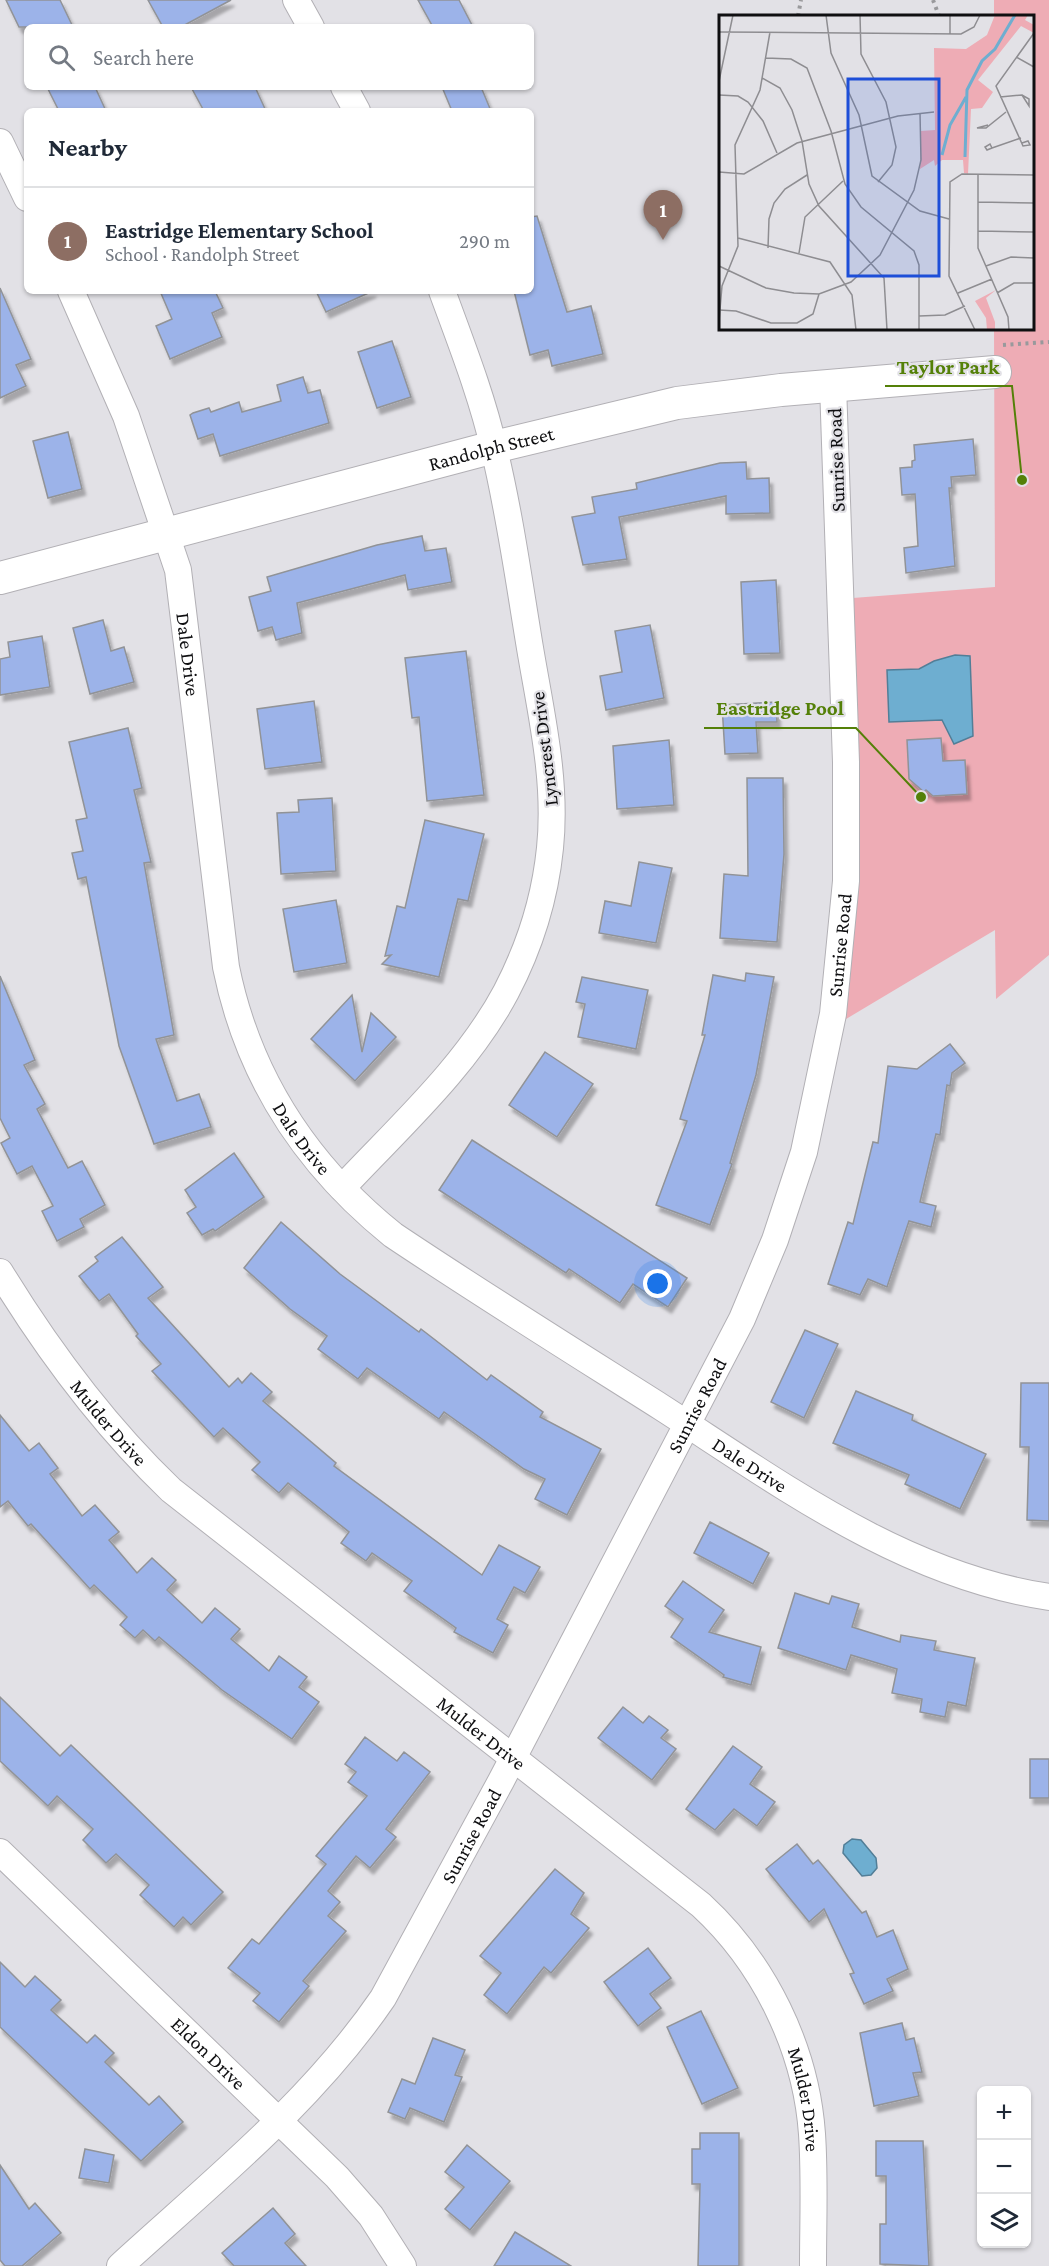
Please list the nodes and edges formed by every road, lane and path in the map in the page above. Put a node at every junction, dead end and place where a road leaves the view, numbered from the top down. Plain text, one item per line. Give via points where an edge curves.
1 (296, 0) edge
2 (801, 0) edge
3 (933, 0) edge
4 (798, 15) edge
5 (939, 15) edge
6 (309, 24) edge
7 (346, 90) edge
8 (355, 108) edge
9 (0, 142) edge
10 (24, 192) edge
11 (72, 294) edge
12 (442, 294) edge
13 (1049, 342) edge
14 (994, 359) joint
15 (833, 385) junction
16 (494, 447) junction
17 (165, 535) junction
18 (0, 578) edge
19 (342, 1188) junction
20 (0, 1272) edge
21 (688, 1424) junction
22 (1049, 1597) edge
23 (513, 1757) junction
24 (0, 1852) edge
25 (281, 2120) junction
26 (120, 2266) edge
27 (403, 2266) edge
28 (813, 2266) edge

1 - 6 street
2 - 4 path
3 - 5 path
7 - 8 street
9 - 10 street
11 - 17 street, Dale Drive via 126,416
12 - 16 street, Lyncrest Drive
13 - 14 path
14 - 15 street, Randolph Street
15 - 16 street, Randolph Street via 677,404
15 - 21 street, Sunrise Road via 847,832 843,930 833,1014 804,1152 778,1229 742,1319
16 - 17 street, Randolph Street
16 - 19 street, Lyncrest Drive via 551,780 550,848 543,892 517,969 478,1037
17 - 18 street, Randolph Street
17 - 19 street, Dale Drive via 182,591 218,908 236,1010 255,1062 279,1108 305,1146
19 - 21 street, Dale Drive via 393,1235
20 - 23 street, Mulder Drive via 73,1381 120,1439 171,1490
21 - 22 street, Dale Drive via 866,1534 961,1575
21 - 23 street, Sunrise Road
23 - 25 street, Sunrise Road via 383,1998 346,2049
23 - 28 street, Mulder Drive via 701,1905 740,1947 760,1977 786,2031 806,2091 812,2133
24 - 25 street, Eldon Drive
25 - 26 street, Sunrise Road
25 - 27 street, Eldon Drive via 358,2200 389,2240

